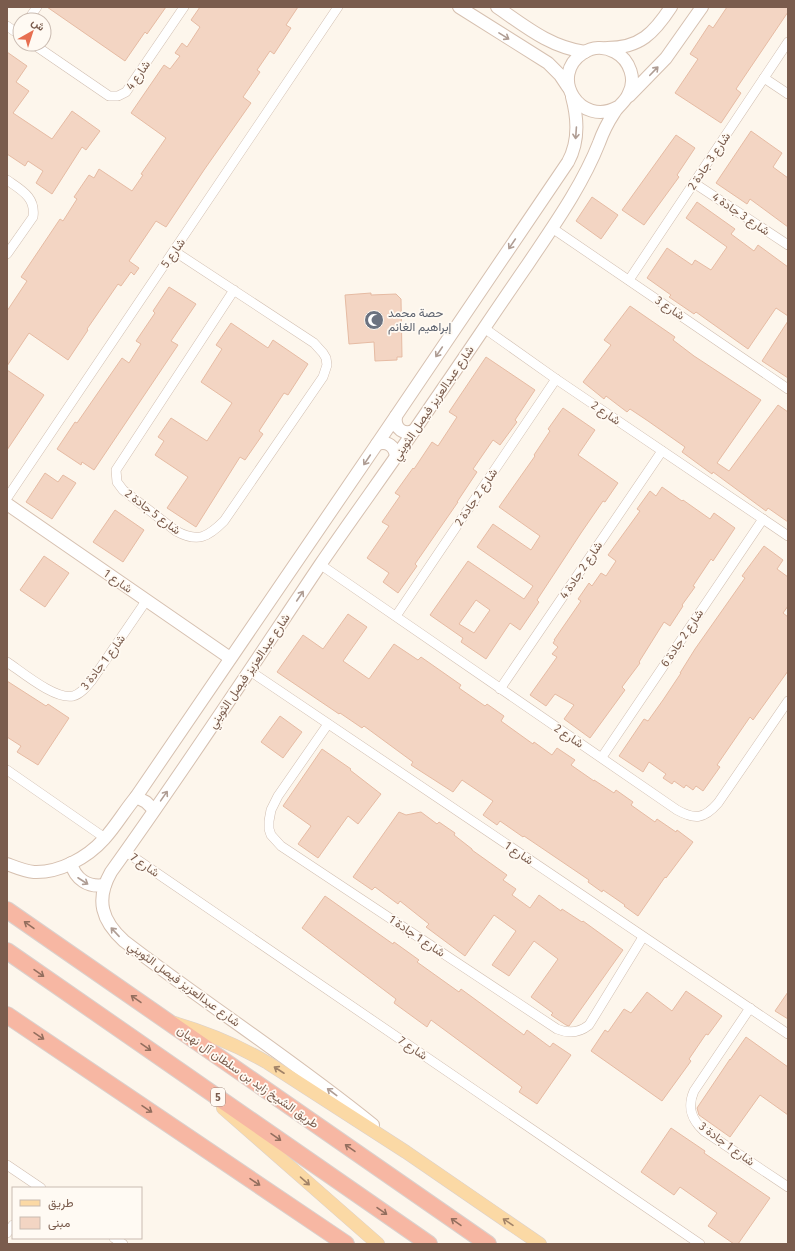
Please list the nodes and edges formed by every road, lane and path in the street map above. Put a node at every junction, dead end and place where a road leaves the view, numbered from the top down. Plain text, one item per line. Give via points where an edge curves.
1 (184, 7) edge
2 (338, 7) edge
3 (459, 7) edge
4 (496, 7) edge
5 (671, 7) edge
6 (702, 7) edge
7 (482, 22) junction
8 (788, 42) edge
9 (604, 48) junction
10 (45, 52) edge
11 (585, 52) junction
12 (764, 78) junction
13 (570, 92) junction
14 (788, 94) edge
15 (622, 103) junction
16 (7, 180) edge
17 (694, 183) junction
18 (552, 228) junction
19 (788, 245) edge
20 (174, 252) junction
21 (7, 254) edge
22 (629, 280) junction
23 (234, 290) junction
24 (484, 328) junction
25 (556, 379) junction
26 (788, 389) edge
27 (396, 416) junction
28 (415, 430) junction
29 (377, 444) junction
30 (662, 451) junction
31 (396, 457) junction
32 (7, 498) edge
33 (7, 504) edge
34 (763, 519) junction
35 (788, 536) edge
36 (321, 564) junction
37 (146, 601) junction
38 (396, 616) junction
39 (230, 658) junction
40 (7, 662) edge
41 (250, 672) junction
42 (500, 689) junction
43 (788, 701) edge
44 (328, 724) junction
45 (602, 758) junction
46 (7, 770) edge
47 (136, 796) junction
48 (154, 810) junction
49 (105, 838) junction
50 (126, 852) junction
51 (71, 863) junction
52 (7, 864) edge
53 (105, 885) junction
54 (7, 910) edge
55 (643, 937) junction
56 (7, 951) edge
57 (750, 1008) junction
58 (7, 1014) edge
59 (168, 1021) junction
60 (788, 1034) edge
61 (181, 1071) junction
62 (406, 1152) junction
63 (7, 1165) edge
64 (39, 1187) edge
65 (788, 1187) edge
66 (346, 1244) edge
67 (378, 1244) edge
68 (429, 1244) edge
69 (488, 1244) edge
70 (540, 1244) edge
71 (700, 1244) edge

1 - 10 street, شارع 4 via 126,92 118,96 109,96
2 - 20 street, شارع 5
3 - 7 street
4 - 7 street
4 - 11 street via 547,41 563,48
5 - 9 street via 647,37 625,46
15 -> 6 street, شارع عبدالعزيز فيصل الثويني via 666,58
7 -> 13 street via 552,66
8 - 12 street, شارع 3 جادة 2
9 - 11 street
9 - 15 street via 625,60 632,76 631,88
11 - 13 street via 571,66 568,79
12 - 14 street
12 - 17 street, شارع 3 جادة 2
13 - 15 street via 578,104 589,110 613,110
13 -> 27 street, شارع عبدالعزيز فيصل الثويني via 577,128 572,153
15 - 18 street, شارع عبدالعزيز فيصل الثويني via 604,132 587,172
16 - 21 street via 28,196 34,212
17 - 19 street, شارع 3 جادة 4
17 - 22 street, شارع 3 جادة 2
18 - 22 street, شارع 3
18 - 24 street, شارع عبدالعزيز فيصل الثويني
20 - 23 street, شارع 5 جادة 2
20 - 32 street, شارع 5
22 - 26 street, شارع 3
23 - 23 street, شارع 5 جادة 2 via 310,340 323,353 327,365 323,377 224,521 211,534 199,537 186,536 123,490 117,482 116,470
24 - 25 street, شارع 2
24 - 28 street, شارع عبدالعزيز فيصل الثويني
25 - 30 street, شارع 2
25 - 38 street, شارع 2 جادة 2
27 - 28 street via 396,427 400,431 405,433
27 - 29 street, شارع عبدالعزيز فيصل الثويني
28 - 31 street, شارع عبدالعزيز فيصل الثويني
29 - 31 street via 388,444
29 -> 39 street, شارع عبدالعزيز فيصل الثويني
30 - 34 street, شارع 2
30 - 42 street, شارع 2 جادة 4
31 - 36 street, شارع عبدالعزيز فيصل الثويني
33 - 37 street, شارع 1
34 - 35 street, شارع 2
34 - 45 street, شارع 2 جادة 6
36 - 38 street, شارع 2
41 -> 36 street, شارع عبدالعزيز فيصل الثويني
37 - 39 street, شارع 1
37 - 40 street, شارع 1 جادة 3 via 92,680 77,694 62,697 53,693
38 - 42 street, شارع 2
39 - 47 street, شارع عبدالعزيز فيصل الثويني
41 - 44 street, شارع 1
48 -> 41 street, شارع عبدالعزيز فيصل الثويني
42 - 45 street, شارع 2
43 - 45 street, شارع 2 via 718,803 697,817 677,810
44 - 55 street, شارع 1
44 - 55 street, شارع 1 جادة 1 via 271,810 269,829 281,846 564,1032 576,1032 589,1025
46 - 49 street
47 - 48 street
47 - 49 street, شارع عبدالعزيز فيصل الثويني
48 - 50 street, شارع عبدالعزيز فيصل الثويني
49 - 51 street, شارع عبدالعزيز فيصل الثويني
50 - 53 street, شارع عبدالعزيز فيصل الثويني
50 - 71 street, شارع 7
51 - 52 street, شارع عبدالعزيز فيصل الثويني via 46,871 32,872
51 -> 53 street via 75,874 83,882 93,886
62 -> 53 street, شارع عبدالعزيز فيصل الثويني via 344,1101 124,941 104,915 102,903
59 -> 54 highway, طريق الشيخ زايد بن سلطان آل نهيان
55 - 57 street, شارع 1
56 -> 61 highway, 5
57 - 60 street, شارع 1
57 - 65 street, شارع 1 جادة 3 via 694,1091 690,1099 690,1108 692,1117 704,1131
58 -> 66 highway
62 -> 59 main road via 244,1049 220,1038
69 -> 59 highway, طريق الشيخ زايد بن سلطان آل نهيان
61 -> 67 main road
61 -> 68 highway, 5
70 -> 62 main road
63 - 64 street

